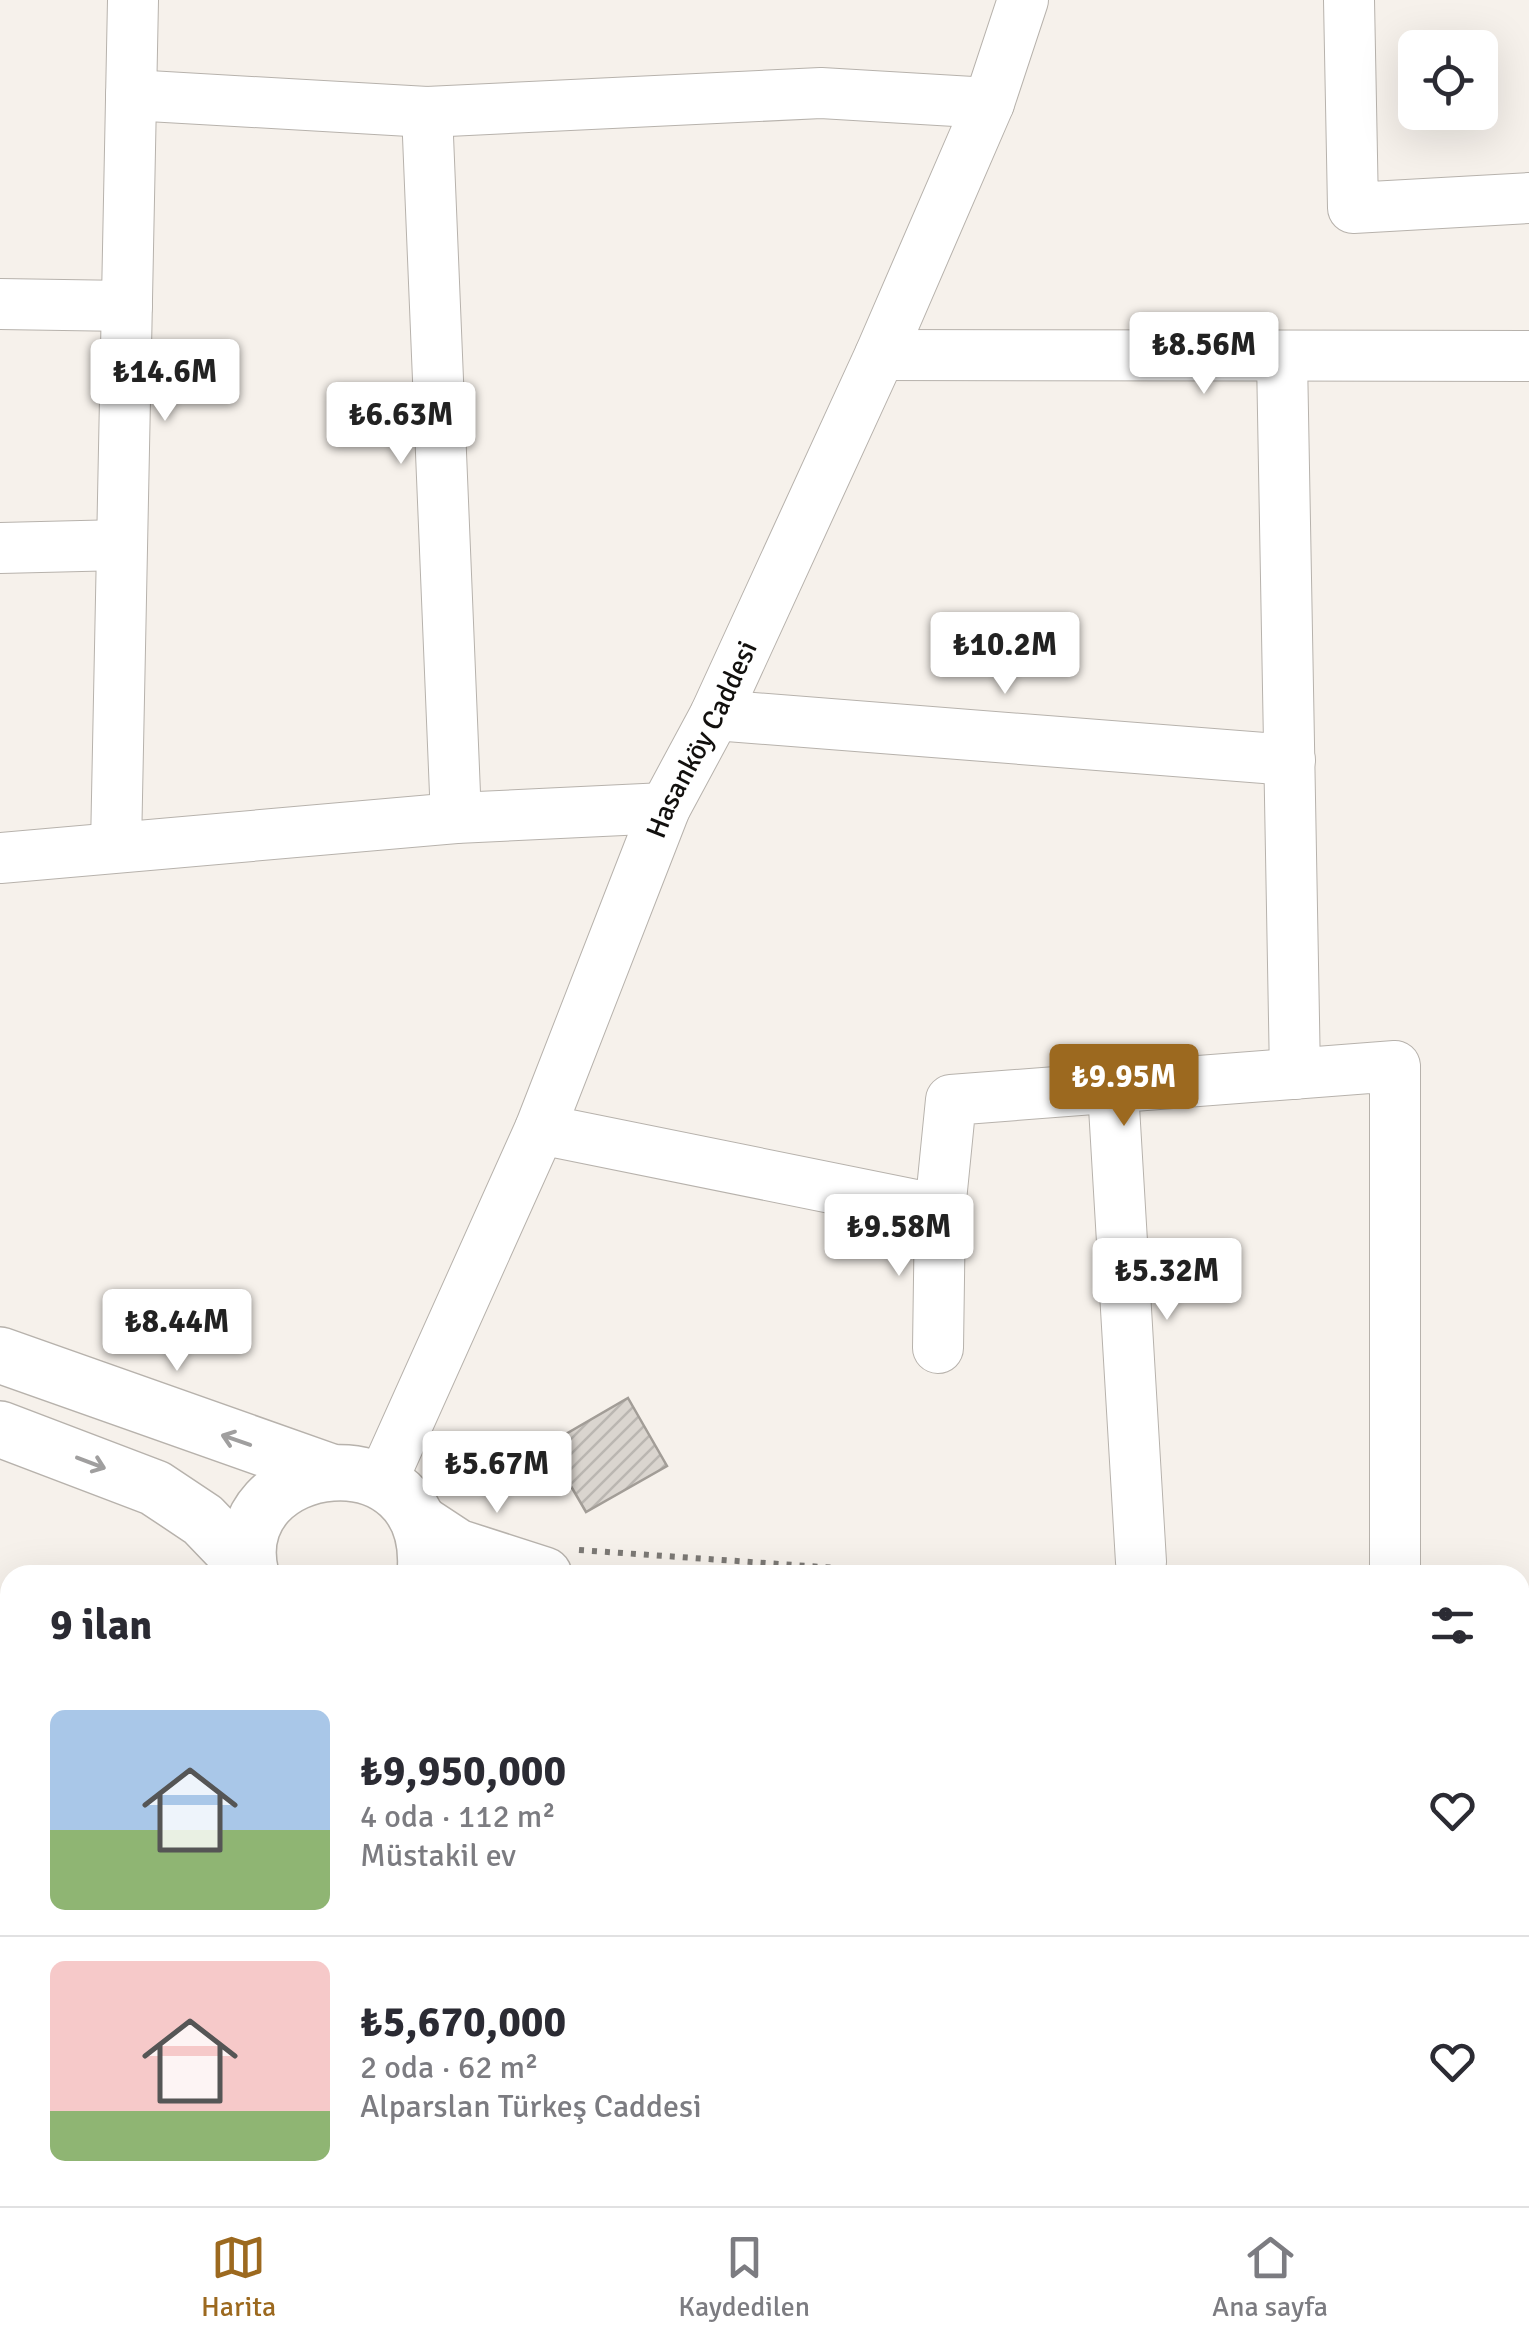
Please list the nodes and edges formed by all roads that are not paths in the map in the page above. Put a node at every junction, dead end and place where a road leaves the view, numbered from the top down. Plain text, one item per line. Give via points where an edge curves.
1 (134, 0) edge
2 (1023, 0) edge
3 (1349, 0) edge
4 (132, 95) junction
5 (989, 103) junction
6 (426, 112) junction
7 (1529, 198) edge
8 (0, 304) edge
9 (127, 306) junction
10 (880, 356) junction
11 (1529, 356) edge
12 (1282, 358) junction
13 (122, 545) junction
14 (0, 548) edge
15 (715, 715) junction
16 (1290, 760) junction
17 (665, 808) junction
18 (456, 818) junction
19 (116, 847) junction
20 (0, 858) edge
21 (1296, 1074) junction
22 (1113, 1090) junction
23 (540, 1129) junction
24 (940, 1210) junction
25 (938, 1348) dead end
26 (0, 1356) edge
27 (0, 1429) edge
28 (328, 1470) junction
29 (382, 1482) junction
30 (419, 1522) junction
31 (555, 1561) edge
32 (1141, 1562) dead end
33 (244, 1565) edge
34 (250, 1565) edge
35 (426, 1565) edge
36 (1395, 1565) dead end

1 - 4 street
2 - 5 street, Hasanköy Caddesi
3 - 7 street via 1353,208
4 - 6 street
4 - 9 street
5 - 6 street via 822,94
5 - 10 street, Hasanköy Caddesi
6 - 18 street
8 - 9 street
9 - 13 street
10 - 12 street
10 - 15 street, Hasanköy Caddesi
11 - 12 street
12 - 16 street
13 - 14 street
13 - 19 street
15 - 16 street
15 - 17 street, Hasanköy Caddesi
16 - 21 street
17 - 18 street
17 - 23 street, Hasanköy Caddesi
18 - 19 street
19 - 20 street
21 - 22 street
21 - 36 street via 1395,1066
22 - 24 street via 951,1100
22 - 32 street
23 - 24 street
23 - 29 street, Hasanköy Caddesi
24 - 25 street
28 -> 26 main road
27 -> 33 main road via 154,1488 203,1520
28 - 29 main road
28 - 34 main road via 278,1493 250,1540
29 - 30 main road via 404,1498
30 - 31 main road via 457,1547
30 - 35 main road

